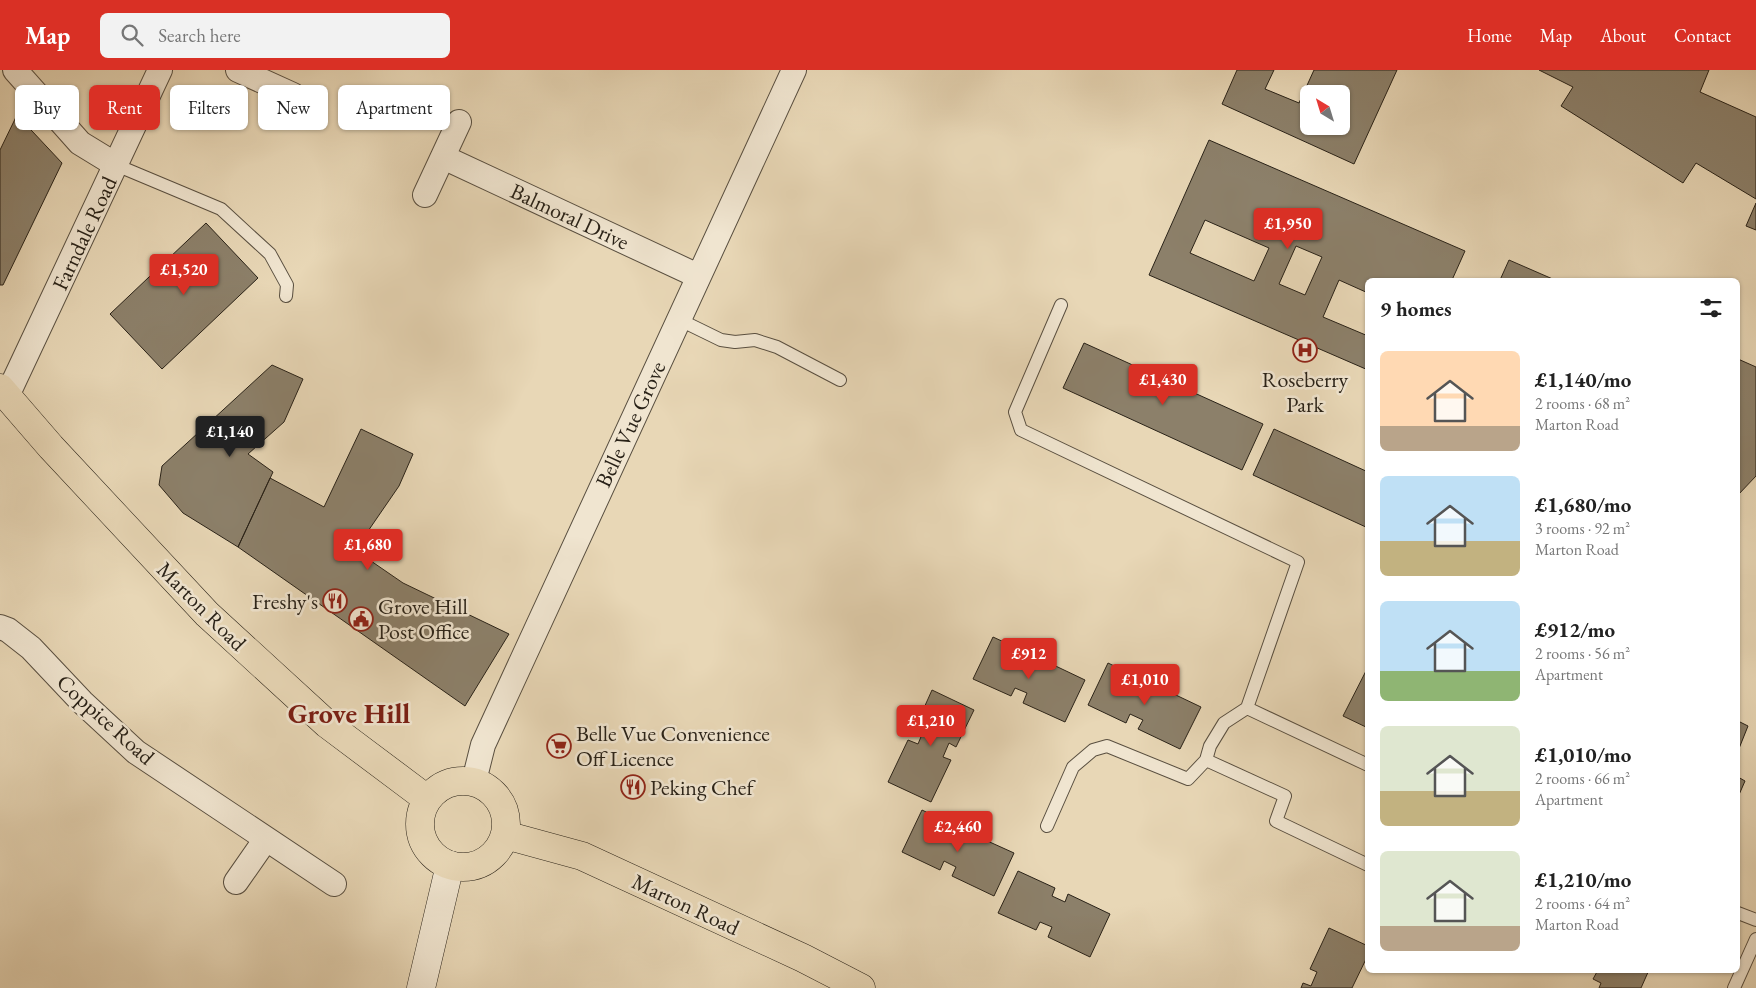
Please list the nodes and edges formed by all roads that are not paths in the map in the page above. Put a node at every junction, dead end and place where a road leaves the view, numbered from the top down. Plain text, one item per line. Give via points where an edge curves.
1 (15, 70) edge
2 (160, 70) edge
3 (238, 70) edge
4 (794, 70) edge
5 (0, 85) edge
6 (272, 85) edge
7 (459, 122) dead end
8 (443, 157) junction
9 (116, 165) junction
10 (424, 195) dead end
11 (698, 276) junction
12 (286, 296) dead end
13 (1061, 305) dead end
14 (678, 319) junction
15 (840, 380) dead end
16 (4, 392) edge
17 (0, 627) edge
18 (1247, 708) junction
19 (1206, 760) junction
20 (1365, 764) edge
21 (474, 781) junction
22 (427, 800) junction
23 (1047, 826) dead end
24 (505, 835) junction
25 (266, 839) junction
26 (1365, 864) edge
27 (450, 865) junction
28 (236, 882) dead end
29 (334, 884) dead end
30 (1740, 914) edge
31 (1756, 920) edge
32 (1756, 939) edge
33 (421, 988) edge
34 (861, 988) edge
35 (1734, 988) edge

1 - 5 street
1 - 9 street via 80,142
2 - 9 street, Farndale Road
3 - 6 street
4 - 11 street, Belle Vue Grove
7 - 8 street
8 - 10 street
8 - 11 street, Balmoral Drive
9 - 12 lane via 221,209 270,254 287,285
9 - 16 street, Farndale Road
11 - 14 street, Belle Vue Grove
13 - 18 lane via 1015,412 1021,430 1298,562
14 - 15 lane via 722,340 755,340 776,347
14 - 21 street, Belle Vue Grove via 483,745
16 - 22 main road, Marton Road via 207,614 327,724
17 - 25 street, Coppice Road via 31,648 136,752
18 - 19 lane via 1224,723 1210,746
18 - 20 lane
19 - 23 lane via 1188,779 1107,746 1093,750 1072,767
19 - 26 lane via 1286,796 1276,822
21 - 22 main road via 448,783 436,789
21 - 24 main road via 487,787 504,808
22 - 27 main road via 420,825 422,838 428,850
24 - 27 main road via 490,858 477,865
24 - 34 main road, Marton Road via 582,856
25 - 28 street
25 - 29 street, Coppice Road
27 - 33 street
30 - 31 lane
32 - 35 lane

